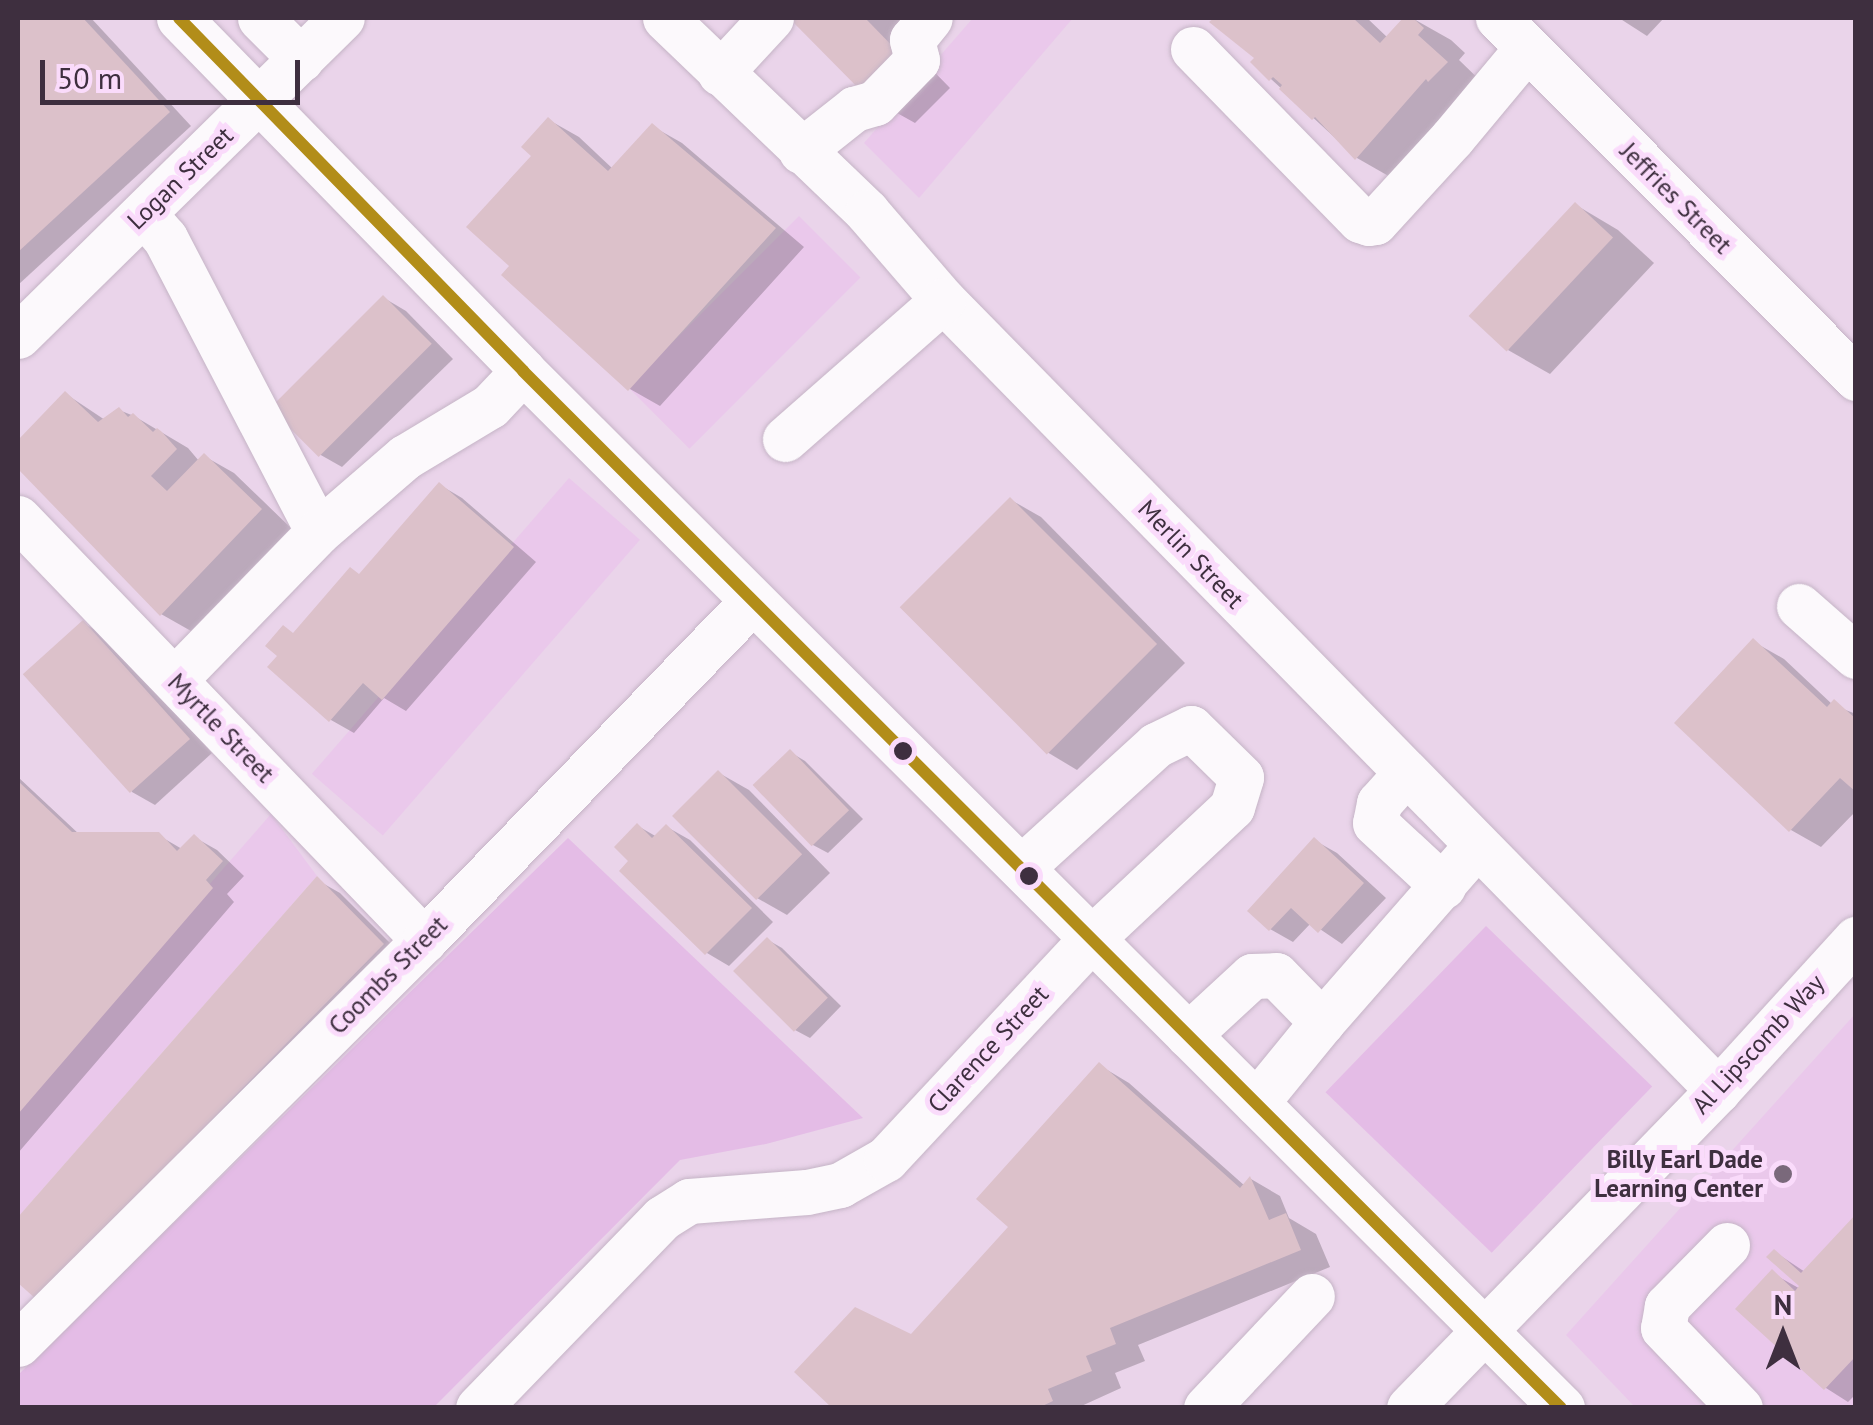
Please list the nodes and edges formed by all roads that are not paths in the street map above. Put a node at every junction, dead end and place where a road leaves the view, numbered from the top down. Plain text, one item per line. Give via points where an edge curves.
1 (260, 18) edge
2 (342, 18) edge
3 (664, 18) edge
4 (771, 18) edge
5 (930, 18) edge
6 (1512, 28) edge
7 (194, 34) edge
8 (1193, 49) dead end
9 (300, 59) junction
10 (720, 73) junction
11 (260, 100) junction
12 (801, 151) junction
13 (144, 214) junction
14 (943, 300) junction
15 (18, 336) edge
16 (523, 372) junction
17 (1856, 378) edge
18 (785, 439) dead end
19 (18, 518) edge
20 (318, 532) junction
21 (752, 602) junction
22 (1799, 606) dead end
23 (1856, 656) edge
24 (175, 680) junction
25 (1406, 773) junction
26 (1477, 845) junction
27 (1022, 867) junction
28 (1443, 886) junction
29 (1856, 939) edge
30 (424, 940) junction
31 (1092, 940) junction
32 (1322, 1022) junction
33 (1188, 1035) junction
34 (1718, 1090) junction
35 (1256, 1103) junction
36 (1727, 1244) dead end
37 (1312, 1296) dead end
38 (1486, 1332) junction
39 (18, 1344) edge
40 (478, 1408) edge
41 (1206, 1408) edge
42 (1409, 1408) edge
43 (1562, 1408) edge
44 (1740, 1408) edge

1 - 9 street
2 - 9 street, Logan Street
3 - 10 street, Merlin Street
4 - 10 street
5 - 12 street via 912,40 917,60 875,103 854,109
6 - 8 street via 1452,138 1369,223
6 - 17 street, Jeffries Street
7 - 11 street
9 - 11 street, Logan Street
10 - 12 street, Merlin Street
11 - 13 street, Logan Street
11 - 16 street
12 - 14 street, Merlin Street via 867,212
13 - 15 street, Logan Street
13 - 20 street via 165,238
14 - 18 street
14 - 25 street, Merlin Street
16 - 20 street via 490,406 405,456
16 - 21 street
19 - 24 street, Myrtle Street
20 - 24 street
21 - 27 street
21 - 30 street, Coombs Street
22 - 23 street
24 - 30 street, Myrtle Street
25 - 26 street, Merlin Street
25 - 28 street via 1378,803 1375,823
26 - 28 street
26 - 34 street, Merlin Street
27 - 31 street
27 - 31 street, Clarence Street via 1156,745 1191,728 1241,777 1232,808
28 - 32 street
29 - 34 street, Al Lipscomb Way
30 - 39 street, Coombs Street
31 - 33 street
31 - 40 street, Clarence Street via 886,1159 840,1185 807,1192 689,1200 662,1218
32 - 33 street via 1276,975 1252,976
32 - 35 street
33 - 35 street
34 - 38 street, Al Lipscomb Way
35 - 38 street
36 - 44 street via 1667,1306 1663,1328
37 - 41 street
38 - 42 street, Al Lipscomb Way
38 - 43 street

